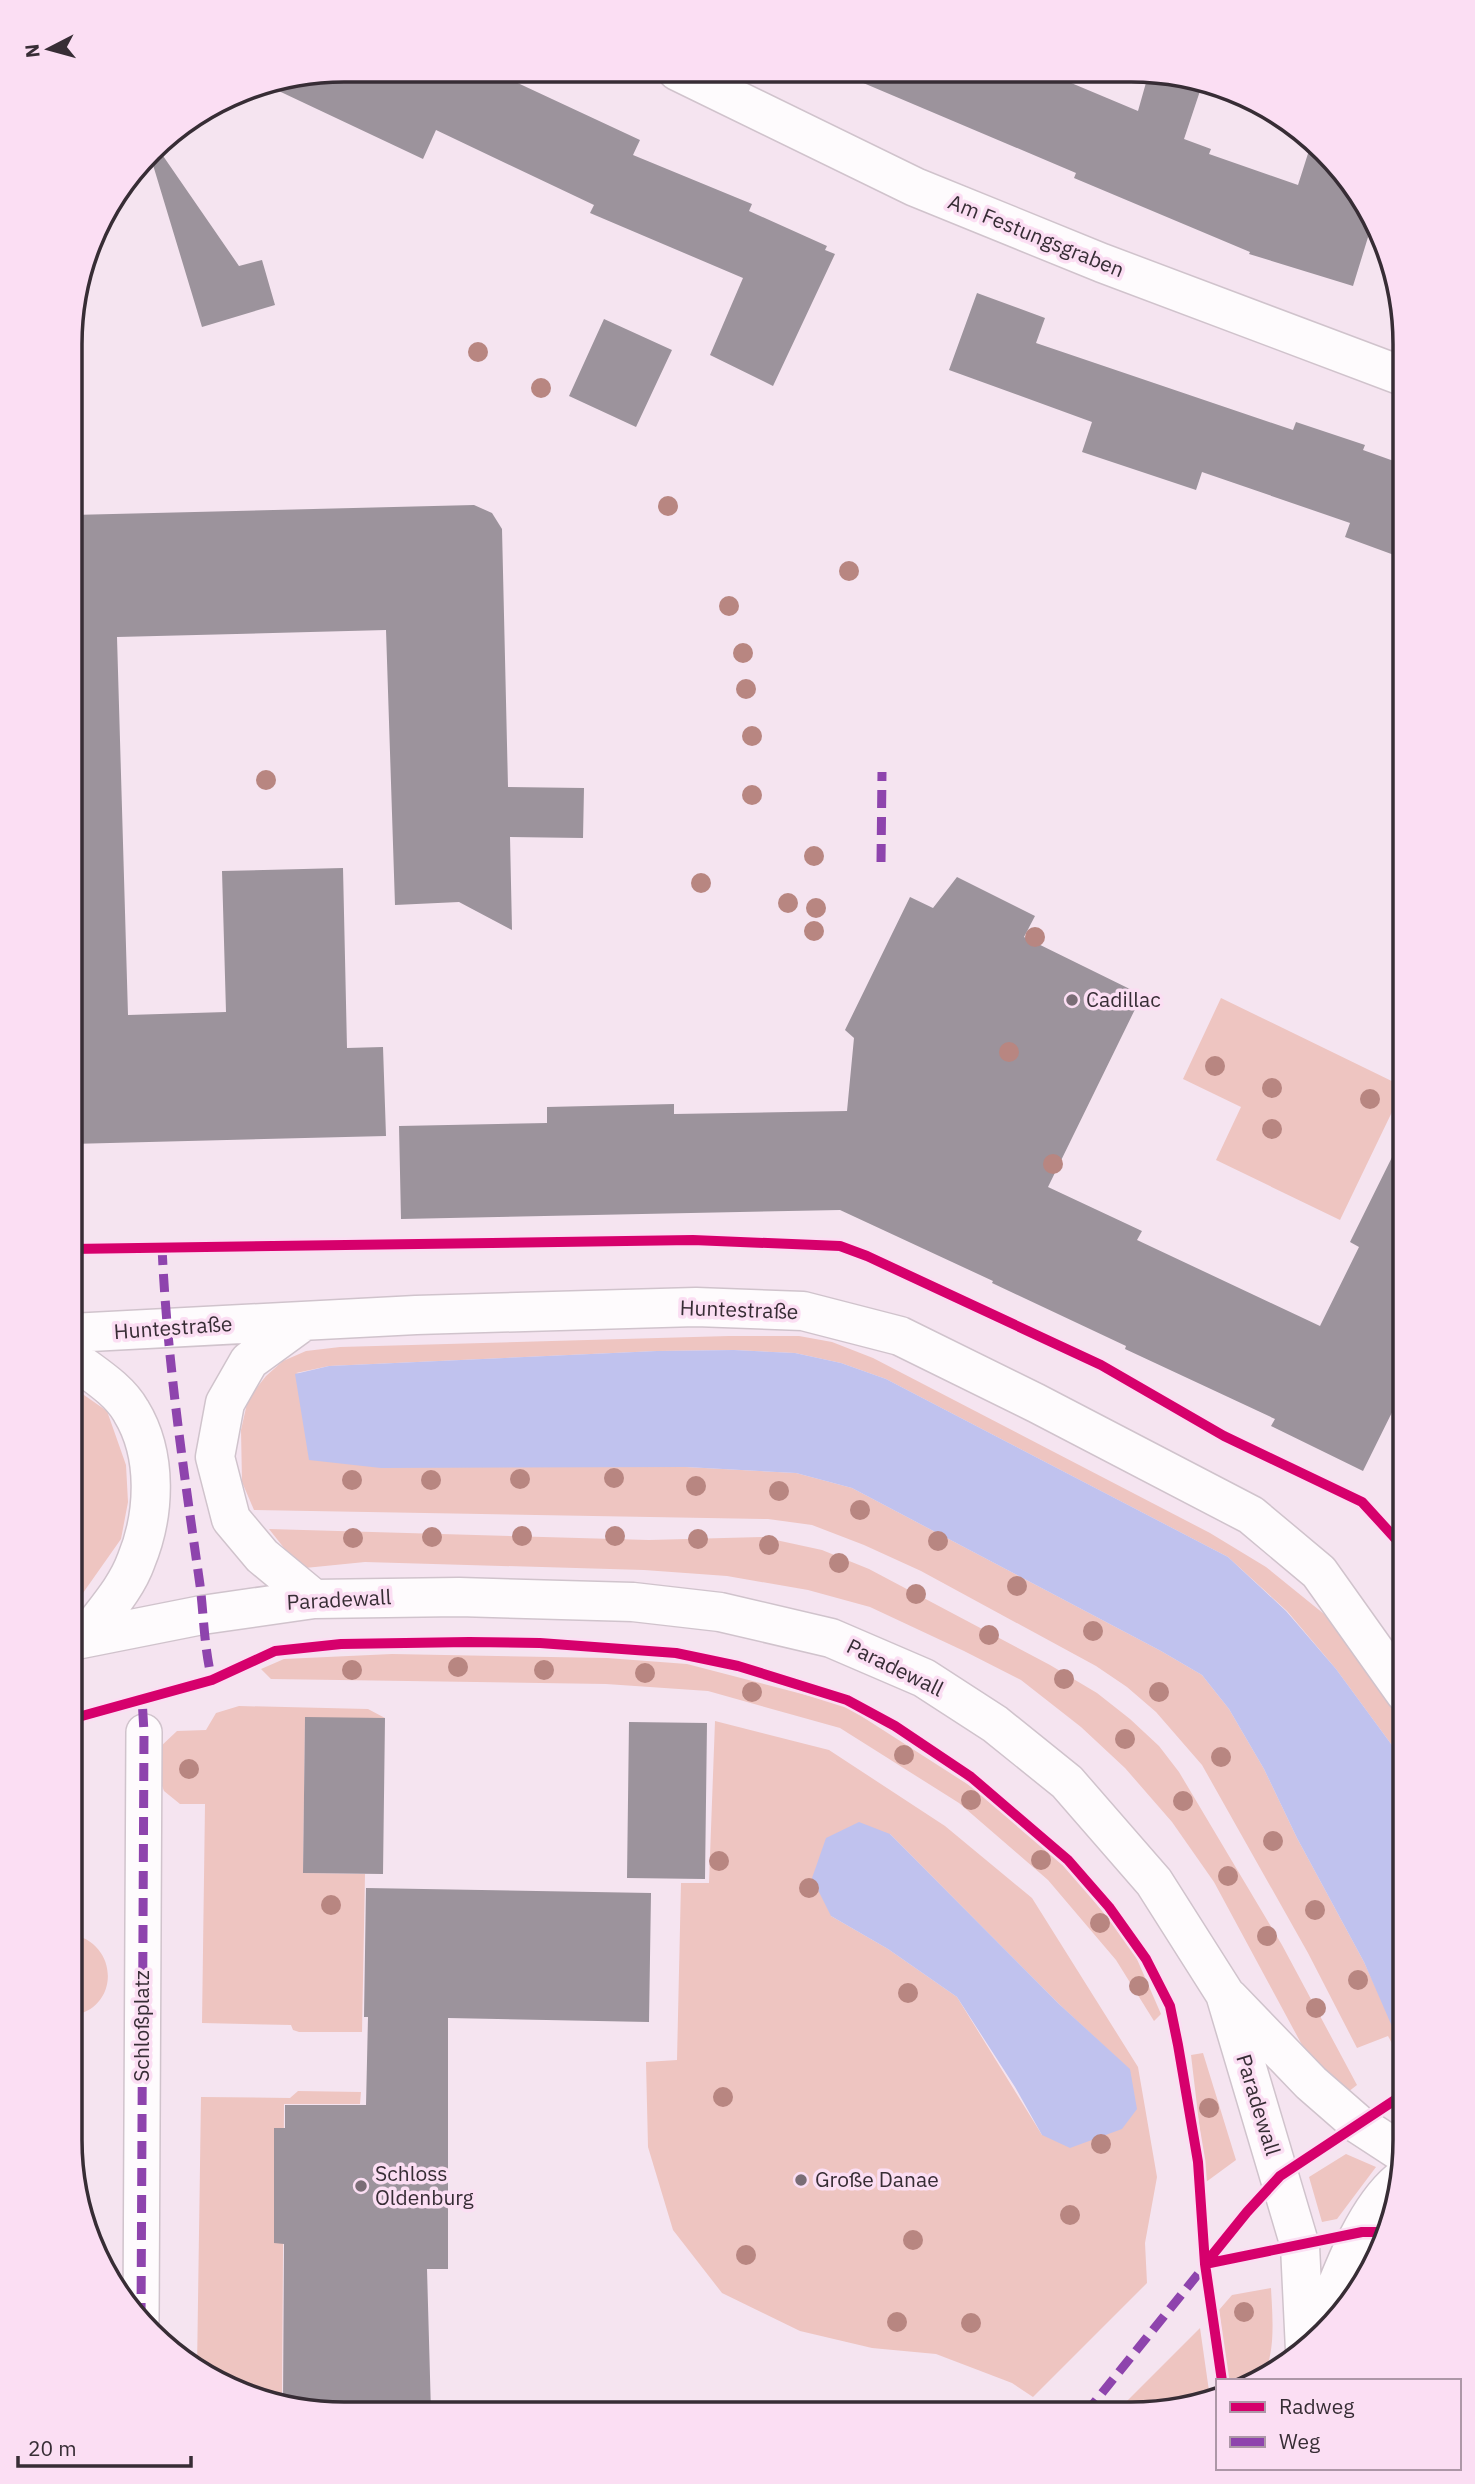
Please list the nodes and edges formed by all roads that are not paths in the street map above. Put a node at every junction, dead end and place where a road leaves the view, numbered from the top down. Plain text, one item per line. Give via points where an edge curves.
1 (700, 82) edge
2 (1393, 372) edge
3 (304, 1321) junction
4 (82, 1332) edge
5 (82, 1365) edge
6 (1319, 1572) junction
7 (314, 1599) junction
8 (82, 1634) edge
9 (82, 1638) edge
10 (1393, 1638) edge
11 (1393, 1676) edge
12 (144, 1732) dead end
13 (1225, 1994) junction
14 (1393, 2147) edge
15 (1388, 2191) edge
16 (141, 2305) edge
17 (1326, 2314) edge
18 (1305, 2335) edge

1 - 2 street, Am Festungsgraben via 915,187
3 - 4 street, Huntestraße
3 - 6 street, Huntestraße via 696,1307 803,1311 900,1336 1036,1403 1251,1515
3 - 7 street via 249,1362 225,1403 215,1457 231,1520 262,1556
5 - 8 street via 131,1410 149,1464 151,1490 136,1563 125,1584
6 - 10 street
6 - 11 street, Huntestraße
7 - 9 street, Paradewall
7 - 13 street, Paradewall via 633,1602 720,1612 831,1638 924,1678 995,1724 1067,1782 1154,1882
12 - 16 street, Schloßplatz
13 - 14 street via 1311,2083
13 - 18 street, Paradewall via 1300,2246
15 - 17 street via 1362,2232

